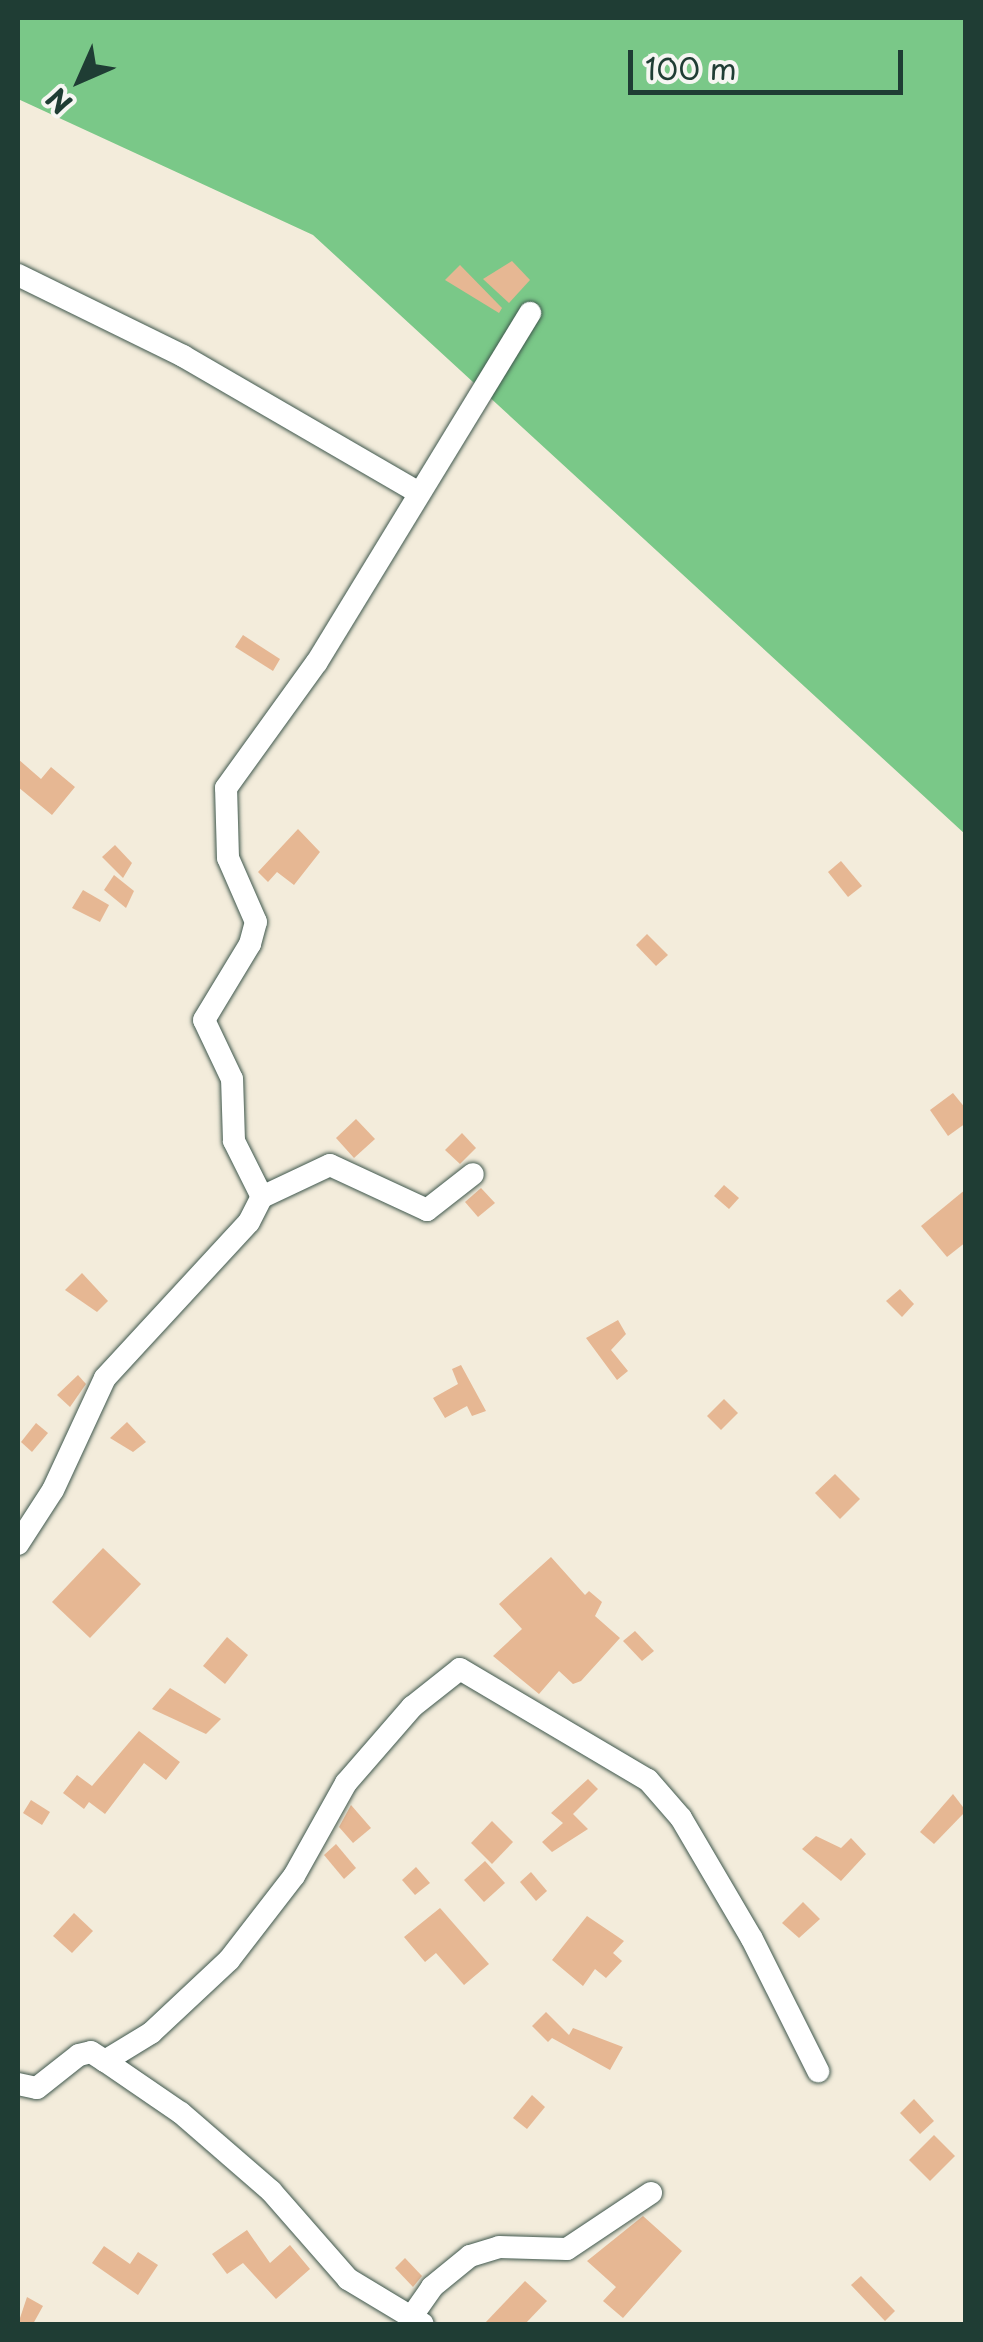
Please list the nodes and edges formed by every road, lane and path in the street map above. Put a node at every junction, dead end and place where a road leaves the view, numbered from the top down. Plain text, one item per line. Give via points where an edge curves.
1 (18, 275) edge
2 (530, 313) dead end
3 (418, 492) junction
4 (473, 1174) dead end
5 (262, 1197) junction
6 (18, 1544) edge
7 (105, 2060) junction
8 (818, 2071) dead end
9 (18, 2084) edge
10 (652, 2193) dead end
11 (418, 2320) edge

1 - 3 street via 183,356
2 - 3 street
3 - 5 street via 318,662 226,788 228,858 256,922 250,944 204,1020 232,1079 234,1141
4 - 5 street via 427,1210 330,1165
5 - 6 street via 250,1222 106,1378 53,1490
7 - 8 street via 151,2033 229,1960 268,1915 346,1783 412,1708 460,1669 648,1780 681,1818 752,1939
7 - 9 street via 79,2054 37,2088
7 - 11 street via 182,2113 271,2191 348,2278
10 - 11 street via 567,2248 500,2247 470,2256 432,2287

